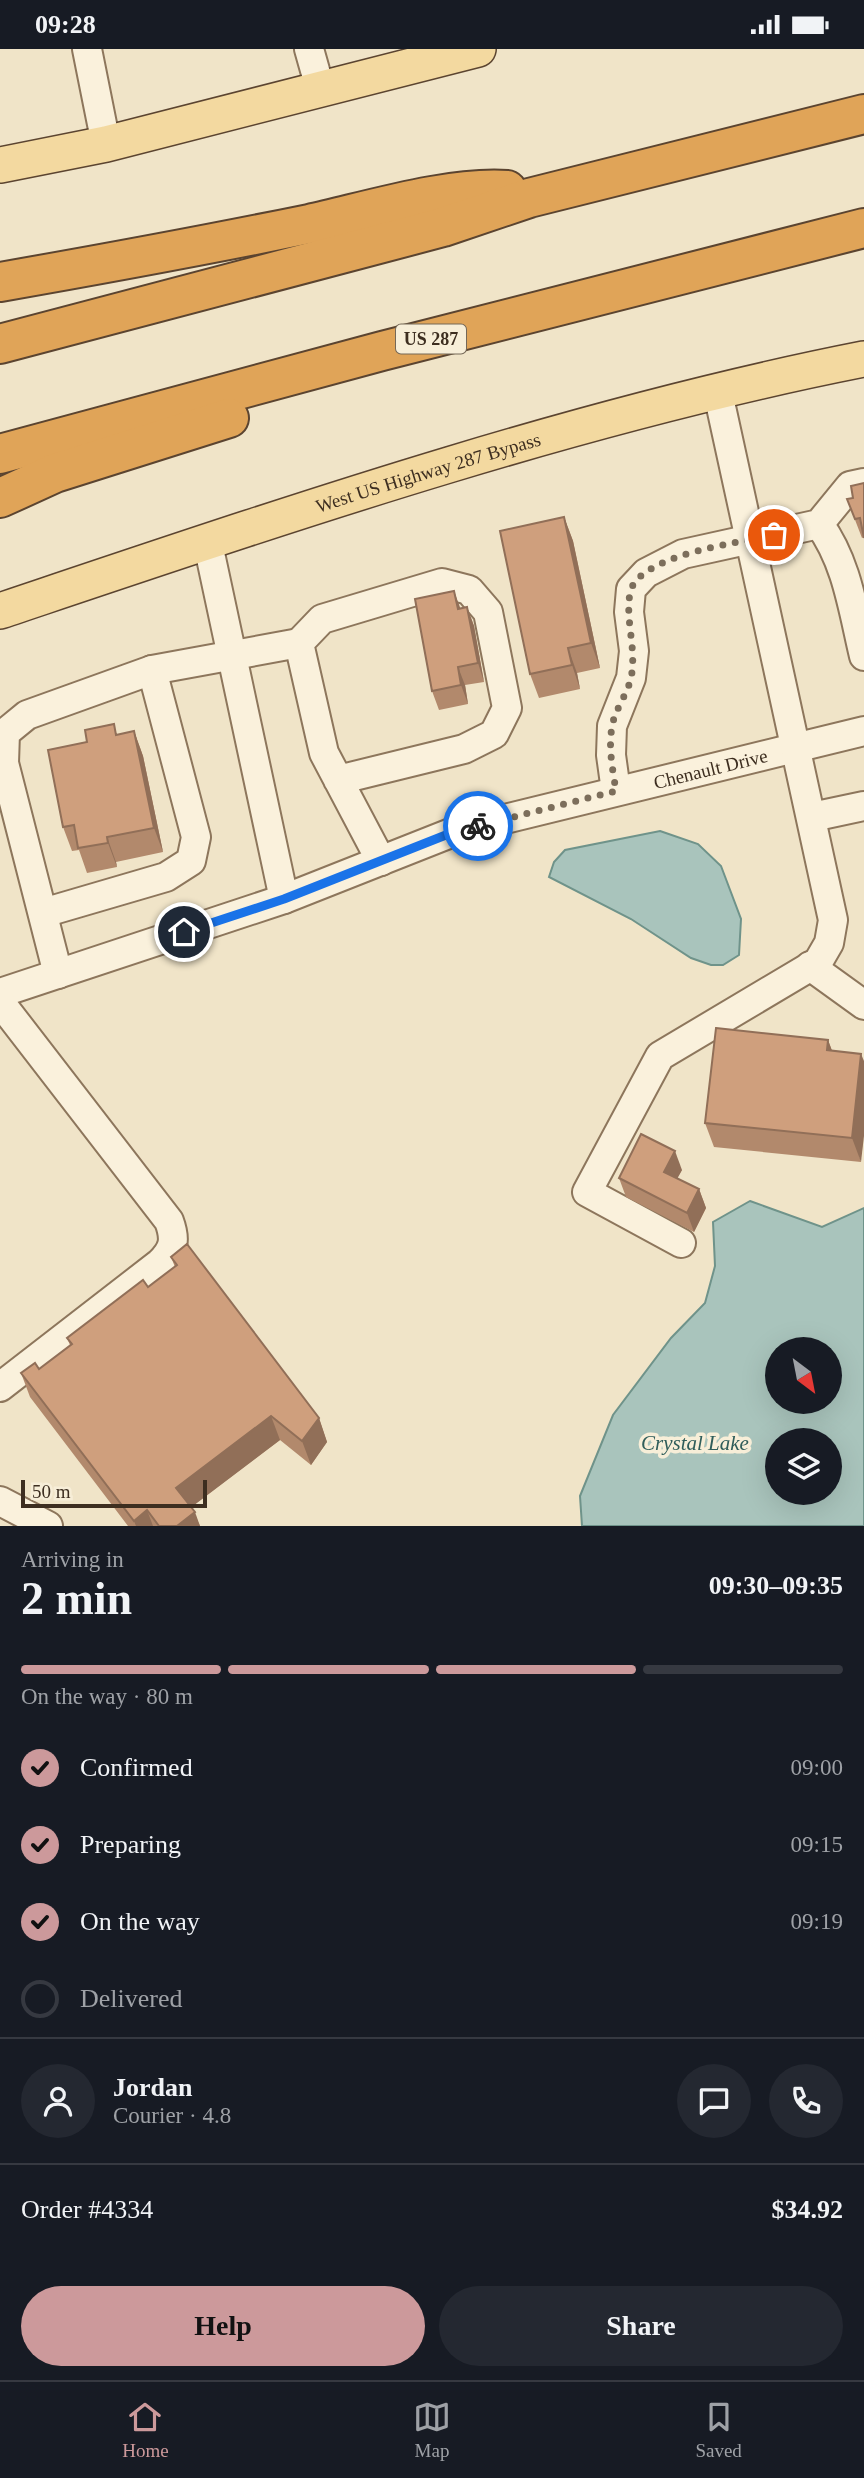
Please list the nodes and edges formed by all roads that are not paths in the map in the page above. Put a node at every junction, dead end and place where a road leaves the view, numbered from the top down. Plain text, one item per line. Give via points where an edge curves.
1 (88, 49) edge
2 (309, 49) edge
3 (470, 50) edge
4 (320, 88) junction
5 (864, 114) edge
6 (106, 144) junction
7 (0, 165) edge
8 (529, 198) junction
9 (864, 228) edge
10 (0, 282) edge
11 (432, 339) junction
12 (0, 344) edge
13 (864, 359) edge
14 (718, 393) junction
15 (0, 454) edge
16 (864, 483) edge
17 (0, 498) edge
18 (819, 524) junction
19 (751, 540) junction
20 (208, 544) junction
21 (0, 611) edge
22 (299, 643) junction
23 (231, 655) junction
24 (864, 656) edge
25 (152, 670) junction
26 (864, 731) edge
27 (796, 746) junction
28 (338, 780) junction
29 (616, 791) junction
30 (864, 806) edge
31 (812, 817) junction
32 (381, 861) junction
33 (284, 899) junction
34 (43, 913) junction
35 (810, 966) junction
36 (58, 974) junction
37 (0, 993) edge
38 (0, 1002) edge
39 (864, 1005) edge
40 (681, 1243) dead end
41 (0, 1387) edge
42 (0, 1501) edge
43 (48, 1526) edge

1 - 6 street
2 - 4 street
3 - 4 main road
4 - 6 main road
5 - 8 highway
6 - 7 main road
8 - 10 highway via 508,190 484,189 175,252
8 - 12 highway via 443,227
9 - 11 highway, US 287
11 - 15 highway, US 287
11 - 17 highway via 408,357 342,382 55,473
13 - 14 main road, West US Highway 287 Bypass
14 - 19 street
14 - 20 main road, West US Highway 287 Bypass via 414,477
16 - 18 street via 850,486
18 - 19 street
18 - 24 street via 835,544
19 - 27 street
19 - 29 street via 683,554 646,573 631,589 631,678 612,726
20 - 21 main road, West US Highway 287 Bypass
20 - 23 street
22 - 23 street
22 - 28 street via 324,753
22 - 28 street via 322,619 442,583 469,590 488,612 507,708 494,734 464,749
23 - 25 street
23 - 33 street
25 - 34 street via 27,715 5,733 4,763
25 - 34 street via 196,837 191,861 166,877
26 - 27 street, Chenault Drive
27 - 29 street, Chenault Drive
27 - 31 street
28 - 32 street
29 - 32 street, Chenault Drive via 456,831
30 - 31 street
31 - 35 street via 833,920 829,943 818,962
32 - 33 street, Chenault Drive
33 - 36 street, Chenault Drive
34 - 36 street
35 - 39 street
35 - 40 street via 660,1056 587,1192
36 - 37 street, Chenault Drive
38 - 41 street via 169,1221 175,1236 172,1251 160,1263
42 - 43 street

